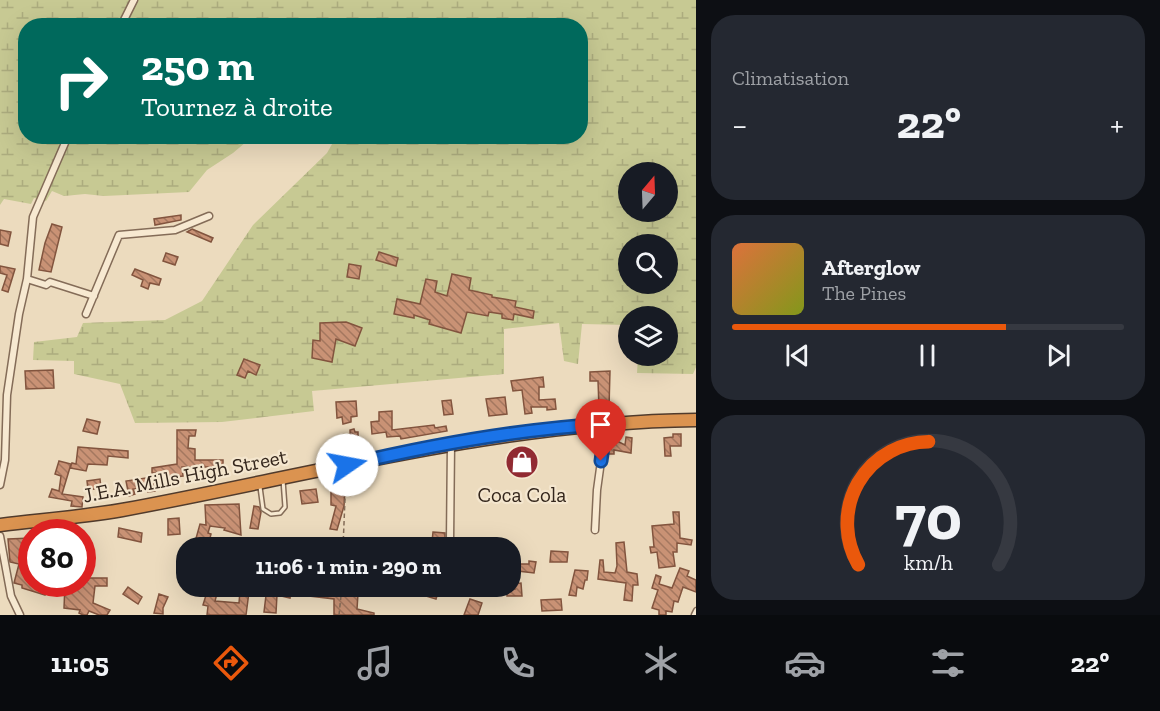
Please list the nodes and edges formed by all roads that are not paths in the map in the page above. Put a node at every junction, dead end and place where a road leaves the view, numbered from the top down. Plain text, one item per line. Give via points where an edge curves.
1 (134, 0) edge
2 (125, 18) edge
3 (65, 144) edge
4 (209, 216) dead end
5 (27, 279) junction
6 (94, 296) junction
7 (86, 314) dead end
8 (696, 420) edge
9 (606, 424) junction
10 (451, 444) junction
11 (282, 478) junction
12 (260, 483) junction
13 (0, 484) edge
14 (0, 525) edge
15 (595, 530) dead end
16 (0, 536) edge
17 (450, 537) edge
18 (20, 615) edge

1 - 2 street
3 - 5 street via 33,217
4 - 6 street via 175,230 119,235
5 - 6 street
5 - 13 street via 7,395 5,460
6 - 7 street
8 - 9 highway, J.E.A. Mills High Street
9 - 10 highway, J.E.A. Mills High Street
9 - 15 street
10 - 11 highway, J.E.A. Mills High Street
10 - 17 street
11 - 12 highway, J.E.A. Mills High Street
11 - 12 lane via 285,507 280,513 271,514 263,509
12 - 14 highway, J.E.A. Mills High Street via 119,510
16 - 18 street via 10,596

